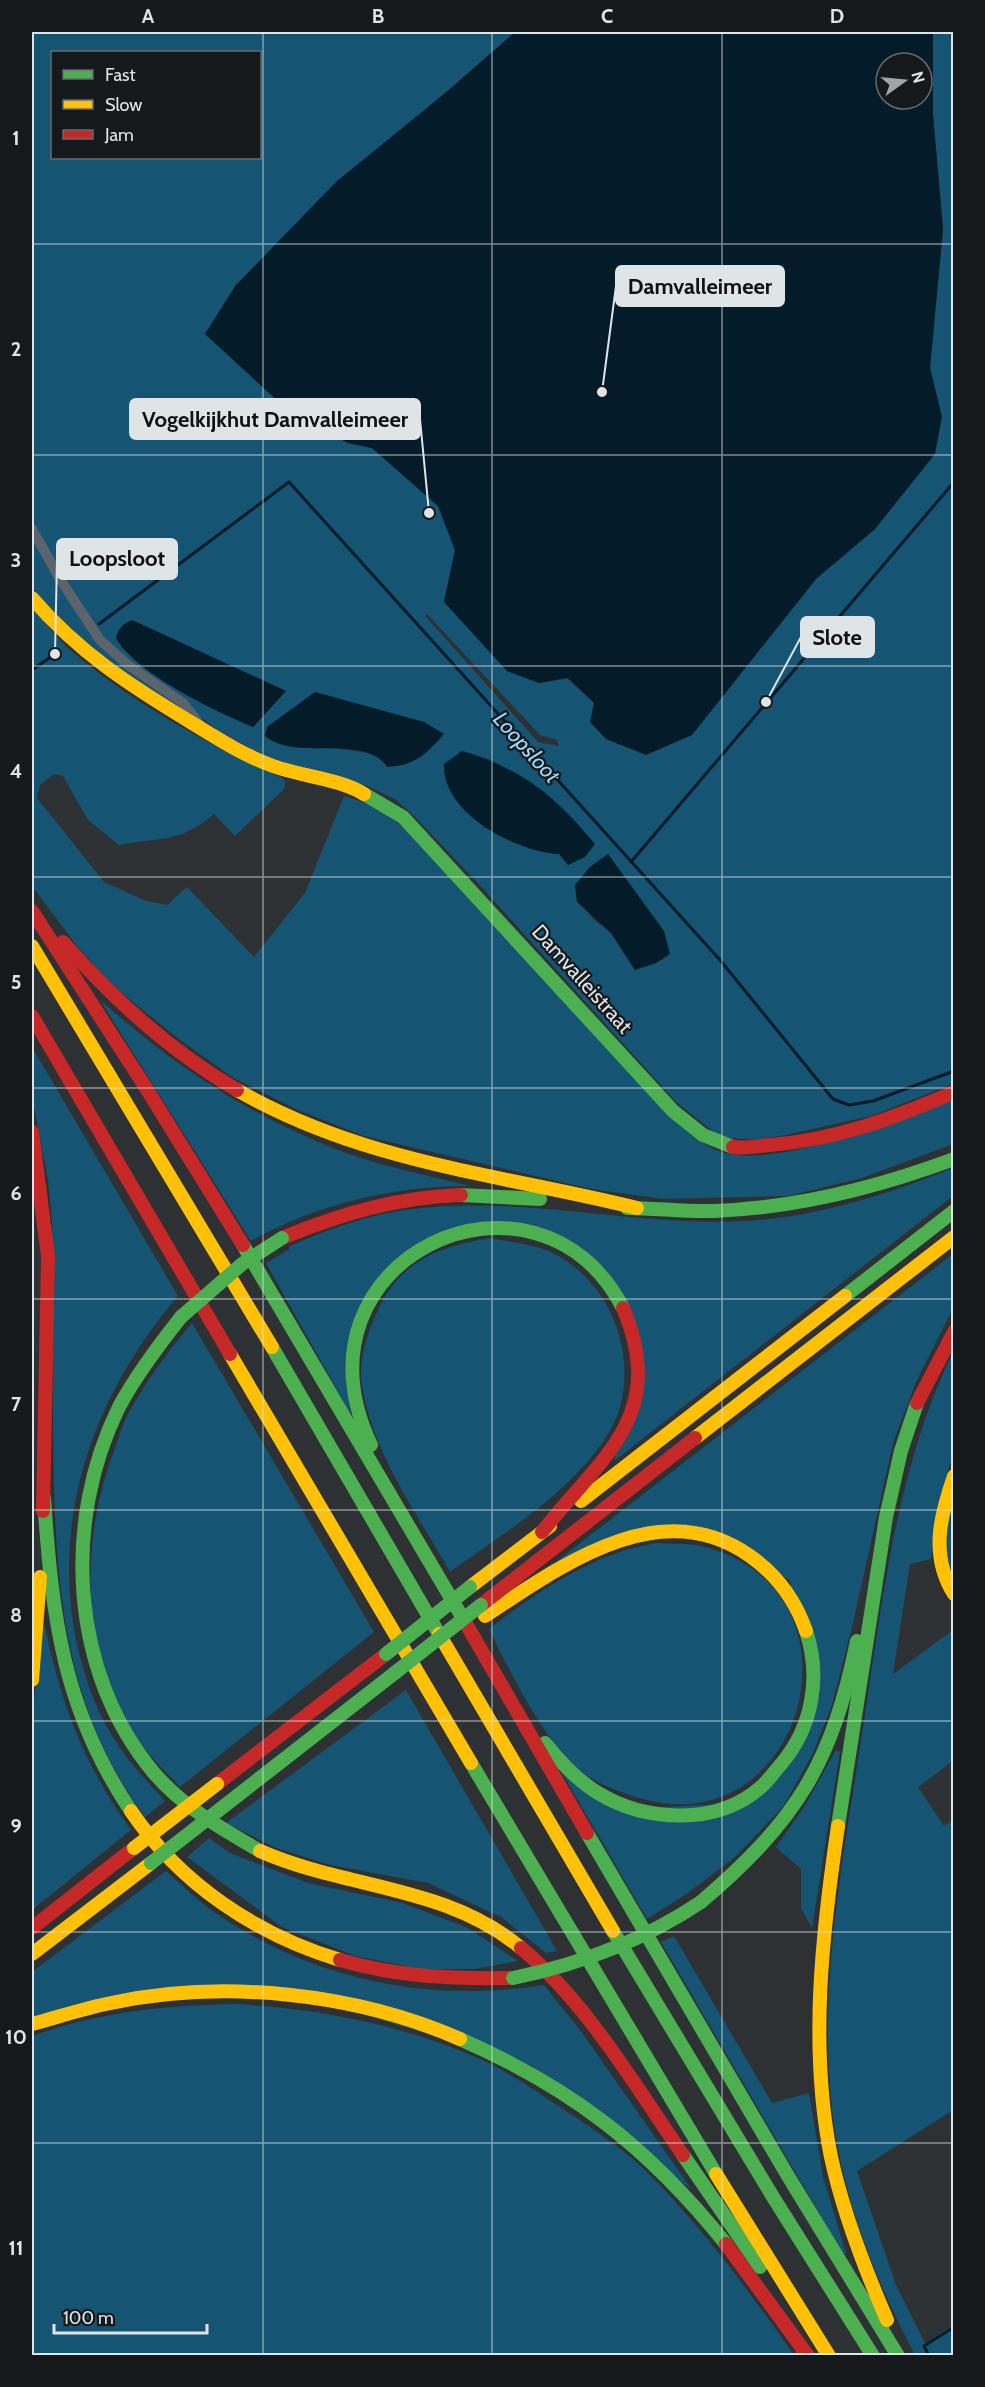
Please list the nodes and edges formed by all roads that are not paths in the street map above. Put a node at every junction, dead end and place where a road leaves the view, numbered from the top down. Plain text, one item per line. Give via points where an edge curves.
1 (32, 529) edge
2 (32, 598) edge
3 (204, 730) junction
4 (32, 898) edge
5 (32, 911) edge
6 (32, 946) edge
7 (32, 1016) edge
8 (954, 1092) edge
9 (32, 1132) edge
10 (954, 1159) edge
11 (638, 1208) junction
12 (954, 1211) edge
13 (954, 1237) edge
14 (954, 1332) edge
15 (954, 1476) edge
16 (44, 1498) junction
17 (413, 1532) junction
18 (542, 1532) junction
19 (879, 1548) junction
20 (954, 1594) edge
21 (483, 1610) junction
22 (32, 1680) edge
23 (502, 1688) junction
24 (32, 1928) edge
25 (32, 1954) edge
26 (32, 2024) edge
27 (799, 2308) junction
28 (808, 2355) edge
29 (829, 2355) edge
30 (873, 2355) edge
31 (899, 2355) edge

1 - 3 street, Damvalleistraat via 100,640 183,704
2 - 3 main road, Damvalleistraat via 89,656
3 - 8 main road, Damvalleistraat via 272,766 360,790 403,817 673,1111 716,1143 735,1148 804,1140 895,1118
4 - 11 main road via 87,970 138,1020 195,1064 268,1106 332,1135 402,1156 501,1181
5 - 17 main road via 186,1150
6 - 30 main road via 328,1442 547,1822
7 - 27 main road via 516,1840
9 - 16 main road via 48,1256
10 - 11 main road via 864,1191 783,1207 713,1211
11 - 27 main road, bridge via 487,1193 443,1194 341,1213 282,1238 242,1264 181,1317 147,1361 118,1410 101,1453 84,1521 81,1557 86,1632 106,1697 124,1733 166,1786 197,1814 246,1846 291,1863 446,1904 489,1924 519,1946 581,2013 773,2286
12 - 18 main road
13 - 21 main road
14 - 19 main road via 911,1417
15 - 20 main road via 938,1539 939,1561
16 - 19 main road, bridge via 51,1603 66,1672 78,1710 111,1781 131,1812 181,1870 211,1895 274,1936 349,1966 429,1980 513,1978 551,1971 621,1948 659,1930 743,1865 781,1822 820,1763 843,1696
16 - 22 main road
17 - 18 main road via 355,1405 351,1359 361,1318 374,1290 414,1251 455,1233 498,1227 547,1238 587,1262 615,1293 633,1334 636,1353 635,1399 619,1440 608,1458 560,1506
17 - 23 main road
18 - 24 main road, bridge
19 - 31 main road via 822,1950 820,2058 835,2173 853,2235
21 - 23 main road via 611,1543 653,1532 699,1533 751,1553 771,1570 802,1612 815,1661 812,1708 791,1754 756,1791 701,1814 641,1811 600,1795 554,1756 524,1710
21 - 25 main road, bridge via 445,1634
23 - 31 main road via 798,2195
26 - 28 main road via 147,1996 253,1992 344,2002 445,2031 522,2065 596,2114 649,2158 738,2256
27 - 29 main road

